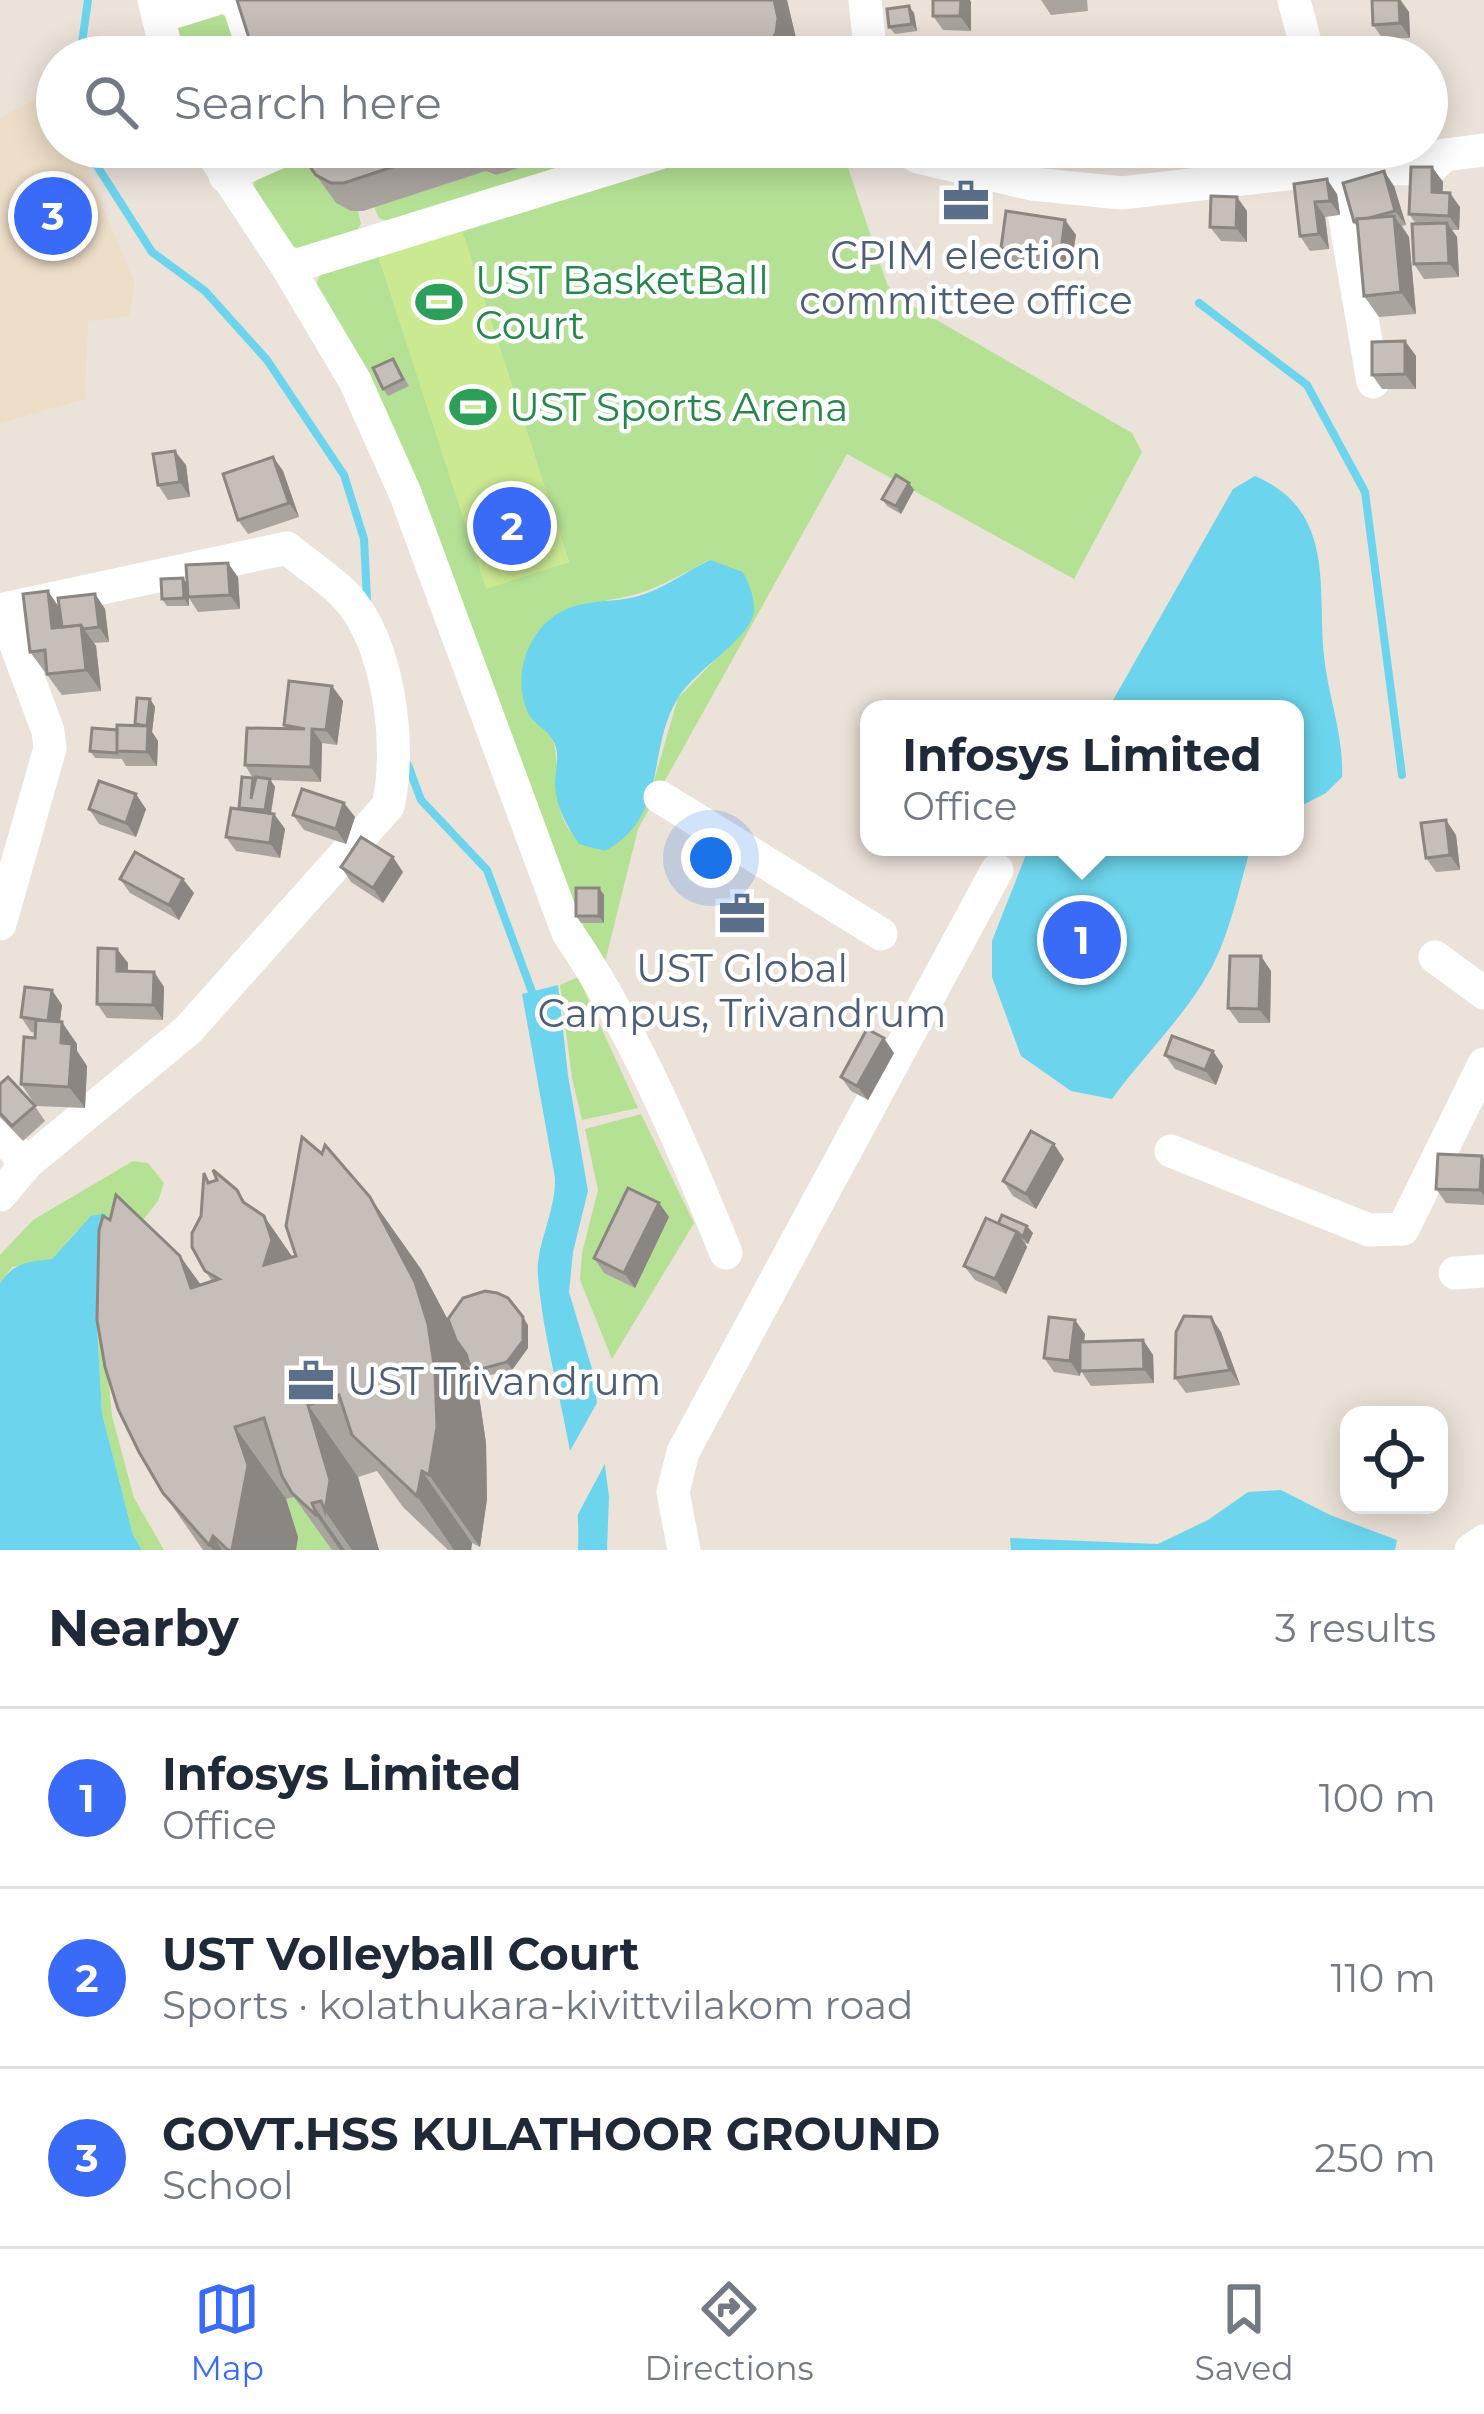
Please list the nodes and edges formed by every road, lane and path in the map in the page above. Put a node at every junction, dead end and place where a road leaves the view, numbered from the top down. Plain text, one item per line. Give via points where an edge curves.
1 (213, 0) edge
2 (865, 0) edge
3 (1294, 0) edge
4 (156, 9) edge
5 (869, 36) edge
6 (1303, 36) edge
7 (1484, 150) edge
8 (1448, 154) edge
9 (222, 168) edge
10 (590, 168) edge
11 (964, 168) edge
12 (1274, 168) edge
13 (1337, 168) edge
14 (288, 268) junction
15 (1372, 382) edge
16 (1, 610) edge
17 (660, 797) dead end
18 (16, 809) edge
19 (997, 870) dead end
20 (0, 924) edge
21 (881, 934) dead end
22 (1435, 957) dead end
23 (1484, 993) edge
24 (1484, 1064) edge
25 (0, 1135) edge
26 (1171, 1151) dead end
27 (27, 1163) junction
28 (0, 1196) edge
29 (726, 1253) dead end
30 (1484, 1541) edge
31 (684, 1550) edge
32 (1471, 1550) edge

1 - 4 street
2 - 5 street
3 - 6 street
7 - 8 street
9 - 14 street
10 - 14 street via 370,226
11 - 12 street via 1121,193
13 - 15 street
14 - 29 street via 355,381 568,933 651,1086
16 - 18 street via 50,748
16 - 27 street via 287,548 346,596 371,632 396,773 388,806 188,1030
17 - 21 street
18 - 20 street
19 - 31 street via 683,1452 673,1492
22 - 23 street
24 - 26 street via 1403,1229 1369,1230
25 - 27 street
27 - 28 street
30 - 32 street

